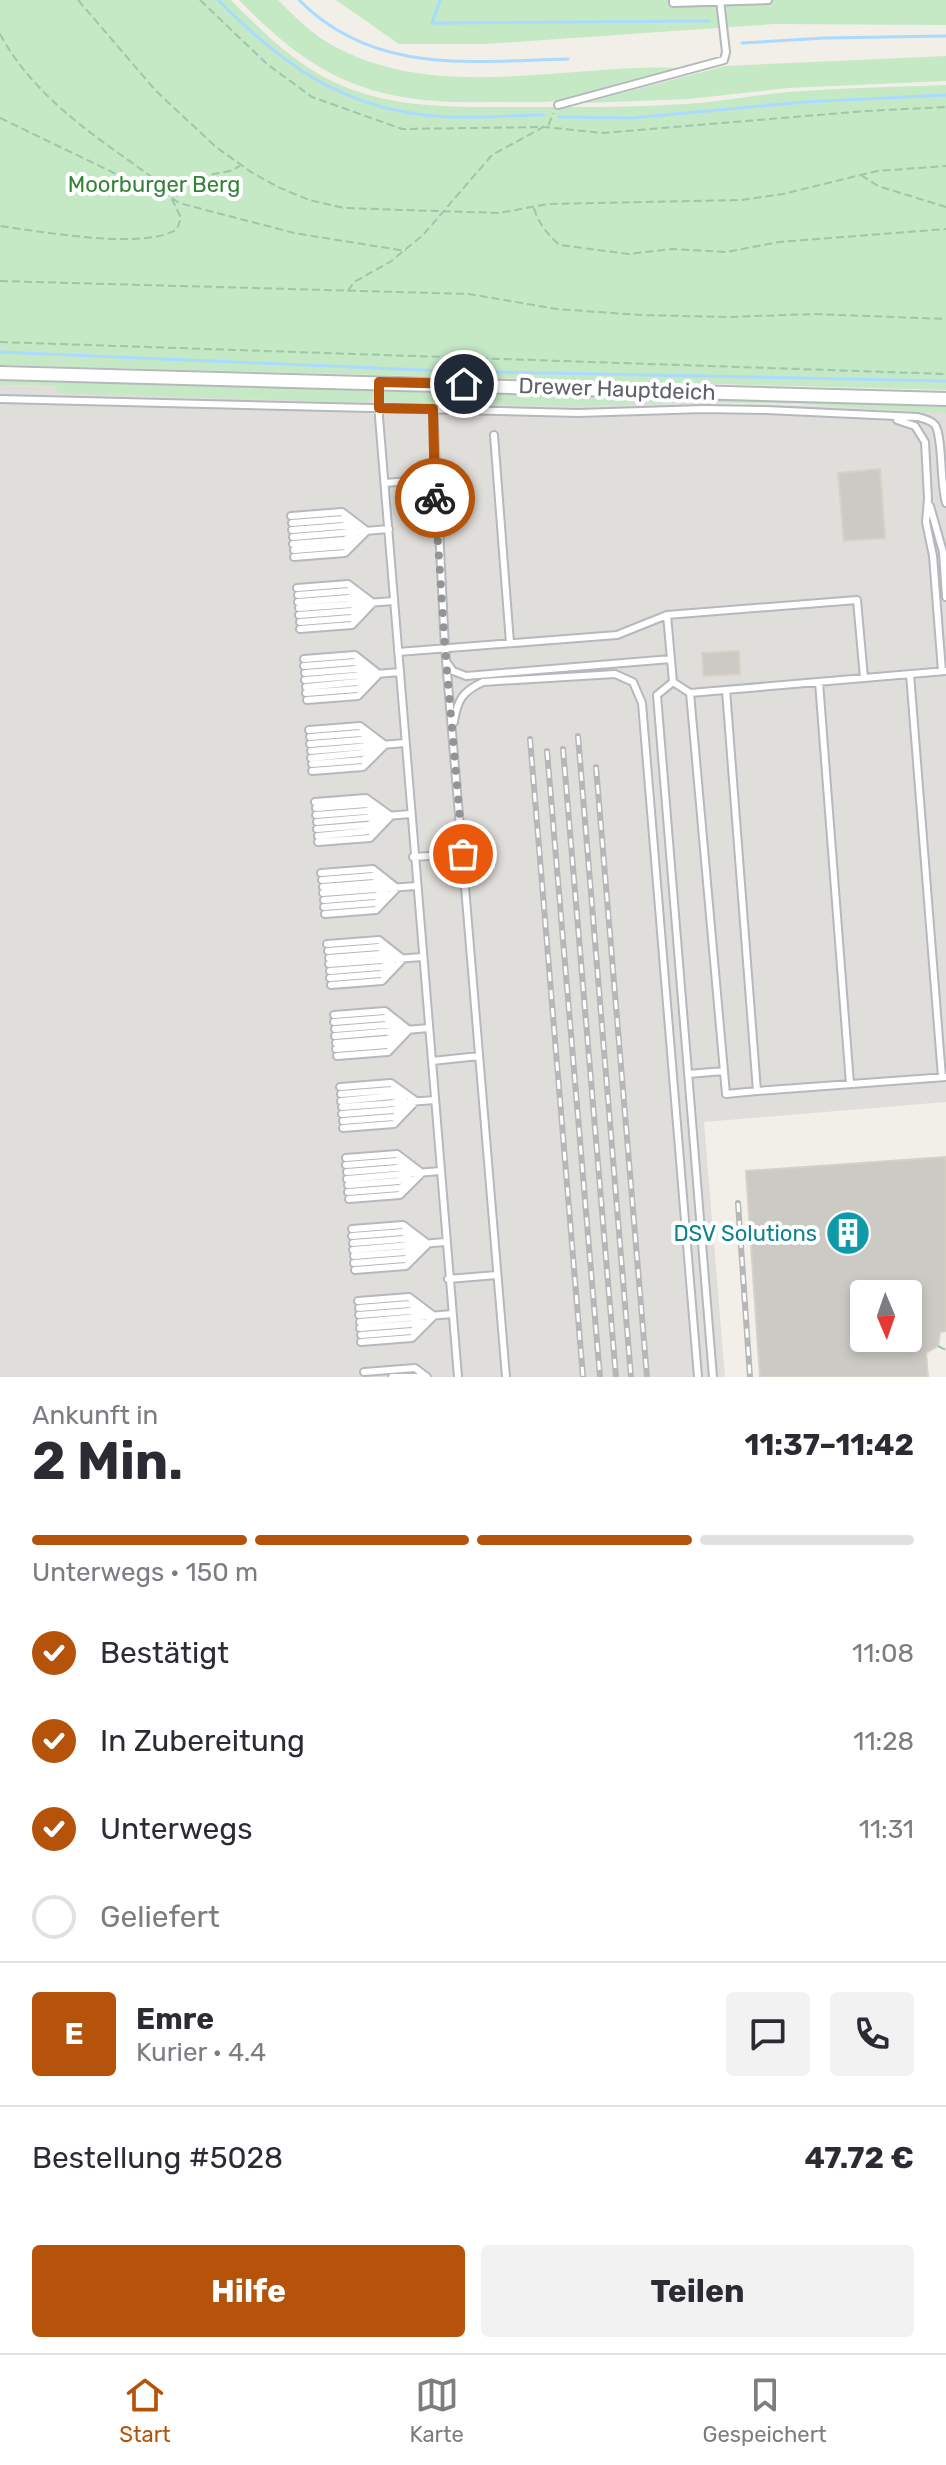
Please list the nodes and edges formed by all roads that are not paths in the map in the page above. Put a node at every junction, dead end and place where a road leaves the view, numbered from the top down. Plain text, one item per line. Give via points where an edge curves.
1 (673, 0) edge
2 (768, 0) edge
3 (720, 1) edge
4 (558, 105) road end
5 (0, 373) edge
6 (379, 382) junction
7 (0, 399) edge
8 (946, 399) edge
9 (379, 408) junction
10 (433, 409) junction
11 (886, 417) junction
12 (494, 435) dead end
13 (434, 479) junction
14 (385, 483) junction
15 (928, 499) junction
16 (946, 503) edge
17 (389, 529) junction
18 (367, 531) junction
19 (293, 537) junction
20 (946, 597) edge
21 (394, 601) junction
22 (373, 603) junction
23 (299, 608) junction
24 (667, 615) junction
25 (510, 643) junction
26 (445, 648) junction
27 (398, 652) junction
28 (671, 659) junction
29 (446, 661) junction
30 (944, 671) edge
31 (400, 672) junction
32 (379, 674) junction
33 (910, 674) junction
34 (864, 678) junction
35 (305, 680) junction
36 (673, 682) junction
37 (819, 682) junction
38 (726, 690) junction
39 (690, 693) junction
40 (452, 737) junction
41 (405, 743) junction
42 (385, 745) junction
43 (311, 751) junction
44 (410, 814) junction
45 (391, 816) junction
46 (317, 822) junction
47 (463, 854) junction
48 (413, 857) junction
49 (416, 886) junction
50 (397, 888) junction
51 (323, 893) junction
52 (422, 957) junction
53 (403, 959) junction
54 (329, 964) junction
55 (429, 1028) junction
56 (409, 1030) junction
57 (335, 1036) junction
58 (479, 1056) junction
59 (432, 1061) junction
60 (724, 1071) junction
61 (688, 1074) junction
62 (944, 1077) edge
63 (850, 1084) junction
64 (757, 1091) junction
65 (435, 1100) junction
66 (416, 1101) junction
67 (342, 1107) junction
68 (440, 1171) junction
69 (422, 1173) junction
70 (347, 1179) junction
71 (445, 1242) junction
72 (428, 1244) junction
73 (353, 1250) junction
74 (497, 1275) junction
75 (448, 1279) junction
76 (452, 1314) junction
77 (434, 1316) junction
78 (360, 1322) junction
79 (364, 1372) dead end
80 (392, 1377) edge
81 (420, 1377) edge
82 (427, 1377) edge
83 (458, 1377) edge
84 (506, 1377) edge
85 (698, 1377) edge
86 (713, 1377) edge

1 - 3 lane
2 - 3 lane
3 - 4 lane via 724,60
5 - 6 street, Drewer Hauptdeich
6 - 8 street, Drewer Hauptdeich
6 - 9 lane
7 - 9 lane
9 - 10 lane
9 - 14 lane
10 - 11 lane via 719,409
10 - 13 lane
11 - 15 lane via 915,426 923,435
11 - 16 lane via 918,417 935,425
12 - 25 lane
13 - 14 lane
13 - 26 lane
14 - 17 lane
15 - 20 lane via 943,552
15 - 30 lane via 926,522
17 - 18 lane
17 - 21 lane
18 - 19 lane via 343,526
18 - 19 lane via 344,540
18 - 19 lane via 345,553
18 - 19 lane via 342,512
21 - 22 lane
21 - 27 lane
22 - 23 lane via 351,611
22 - 23 lane via 349,598
22 - 23 lane via 348,584
22 - 23 lane via 352,625
24 - 25 lane via 617,635
24 - 28 lane
24 - 34 lane via 857,600
25 - 26 lane
26 - 27 lane
26 - 29 lane
27 - 31 lane
28 - 29 lane via 466,676
28 - 36 lane
29 - 40 lane
30 - 33 lane
31 - 32 lane
31 - 41 lane
32 - 35 lane via 357,682
32 - 35 lane via 356,669
32 - 35 lane via 358,696
32 - 35 lane via 355,655
33 - 34 lane
33 - 62 lane
34 - 37 lane
36 - 39 lane
36 - 61 lane via 657,695
37 - 38 lane
37 - 63 lane
38 - 39 lane
38 - 64 lane
39 - 60 lane
40 - 47 lane
40 - 85 lane via 459,699 483,682 615,674 633,682 642,703
41 - 42 lane
41 - 44 lane
42 - 43 lane via 362,753
42 - 43 lane via 361,740
42 - 43 lane via 363,767
42 - 43 lane via 360,726
44 - 45 lane
44 - 48 lane
45 - 46 lane via 367,811
45 - 46 lane via 368,825
45 - 46 lane via 366,798
45 - 46 lane via 370,838
47 - 48 lane
47 - 58 lane
48 - 49 lane
49 - 50 lane
49 - 52 lane
50 - 51 lane via 375,896
50 - 51 lane via 374,883
50 - 51 lane via 373,869
50 - 51 lane via 376,910
52 - 53 lane
52 - 55 lane
53 - 54 lane via 381,967
53 - 54 lane via 380,954
53 - 54 lane via 379,940
53 - 54 lane via 382,981
55 - 56 lane
55 - 59 lane
56 - 57 lane via 386,1025
56 - 57 lane via 387,1039
56 - 57 lane via 388,1052
56 - 57 lane via 385,1011
58 - 59 lane
58 - 74 lane
59 - 65 lane
60 - 61 lane
60 - 64 lane via 726,1094
61 - 86 lane
62 - 63 lane
63 - 64 lane
65 - 66 lane
65 - 68 lane
66 - 67 lane via 392,1096
66 - 67 lane via 393,1110
66 - 67 lane via 391,1083
66 - 67 lane via 394,1124
68 - 69 lane
68 - 71 lane
69 - 70 lane via 399,1181
69 - 70 lane via 398,1168
69 - 70 lane via 400,1195
69 - 70 lane via 397,1154
71 - 72 lane
71 - 75 lane
72 - 73 lane via 405,1252
72 - 73 lane via 404,1239
72 - 73 lane via 406,1266
72 - 73 lane via 403,1225
74 - 75 lane
74 - 84 lane
75 - 76 lane
76 - 77 lane
76 - 83 lane
77 - 78 lane via 411,1324
77 - 78 lane via 410,1311
77 - 78 lane via 412,1338
77 - 78 lane via 409,1297
79 - 82 lane via 415,1368
80 - 81 lane

